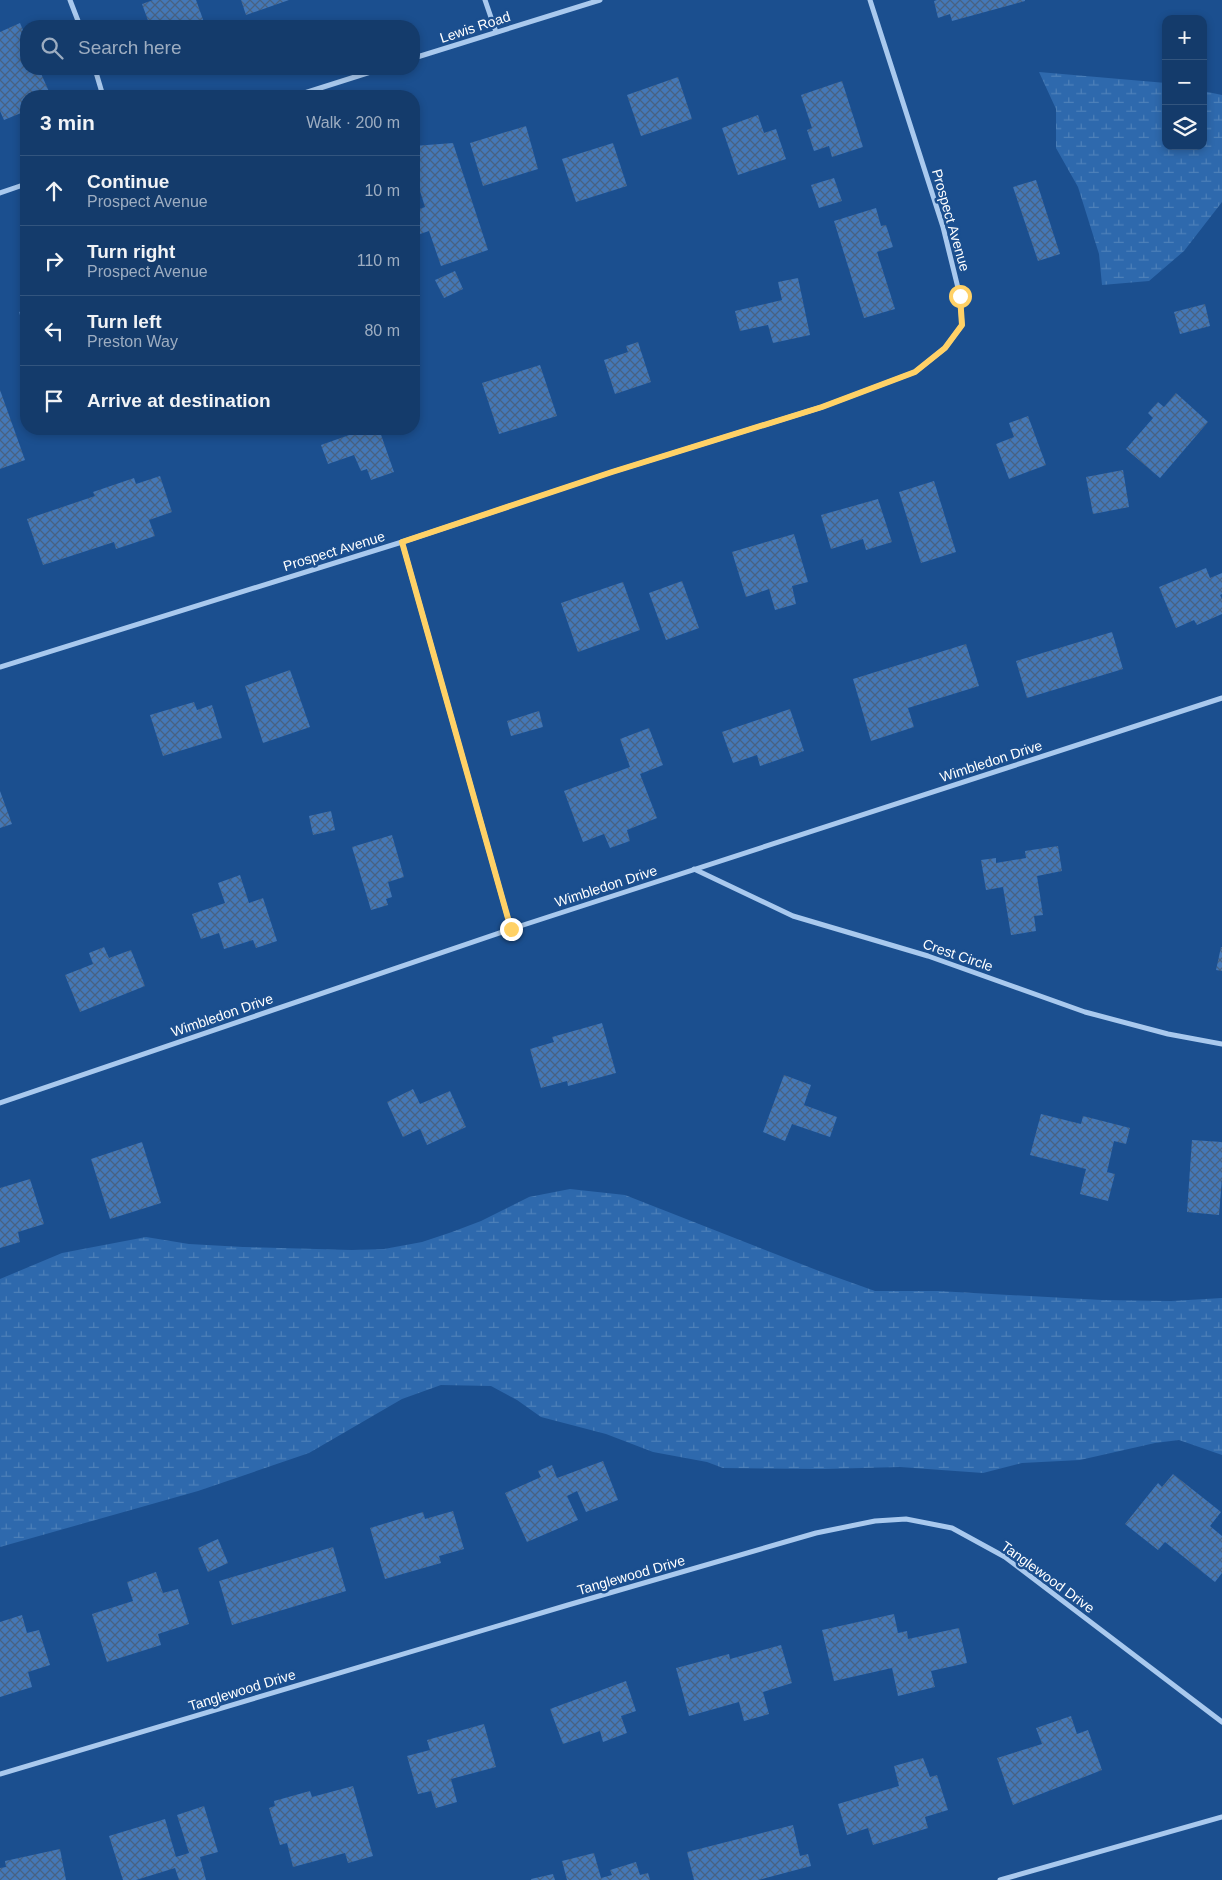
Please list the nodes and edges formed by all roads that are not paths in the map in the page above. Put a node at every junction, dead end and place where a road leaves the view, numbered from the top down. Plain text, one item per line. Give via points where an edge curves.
1 (70, 0) edge
2 (484, 0) edge
3 (600, 0) edge
4 (870, 0) edge
5 (78, 20) edge
6 (496, 32) junction
7 (420, 56) edge
8 (97, 75) edge
9 (361, 75) edge
10 (101, 90) edge
11 (314, 90) edge
12 (20, 186) edge
13 (0, 193) edge
14 (402, 542) junction
15 (0, 668) edge
16 (1222, 698) edge
17 (694, 868) junction
18 (511, 929) junction
19 (1222, 1044) edge
20 (0, 1103) edge
21 (1222, 1722) edge
22 (0, 1774) edge
23 (1222, 1817) edge
24 (1000, 1880) edge

1 - 5 street
2 - 6 street
3 - 6 street, Lewis Road
4 - 14 street, Prospect Avenue via 944,227 960,296 962,325 945,348 915,372 822,407
6 - 7 street, Lewis Road
8 - 10 street
9 - 11 street
12 - 13 street
14 - 15 street, Prospect Avenue
14 - 18 street
16 - 17 street, Wimbledon Drive
17 - 18 street, Wimbledon Drive
17 - 19 street, Crest Circle via 793,916 928,956 1085,1012 1168,1034
18 - 20 street, Wimbledon Drive
21 - 22 street, Tanglewood Drive via 1005,1557 952,1528 906,1520 883,1520 816,1533
23 - 24 street

